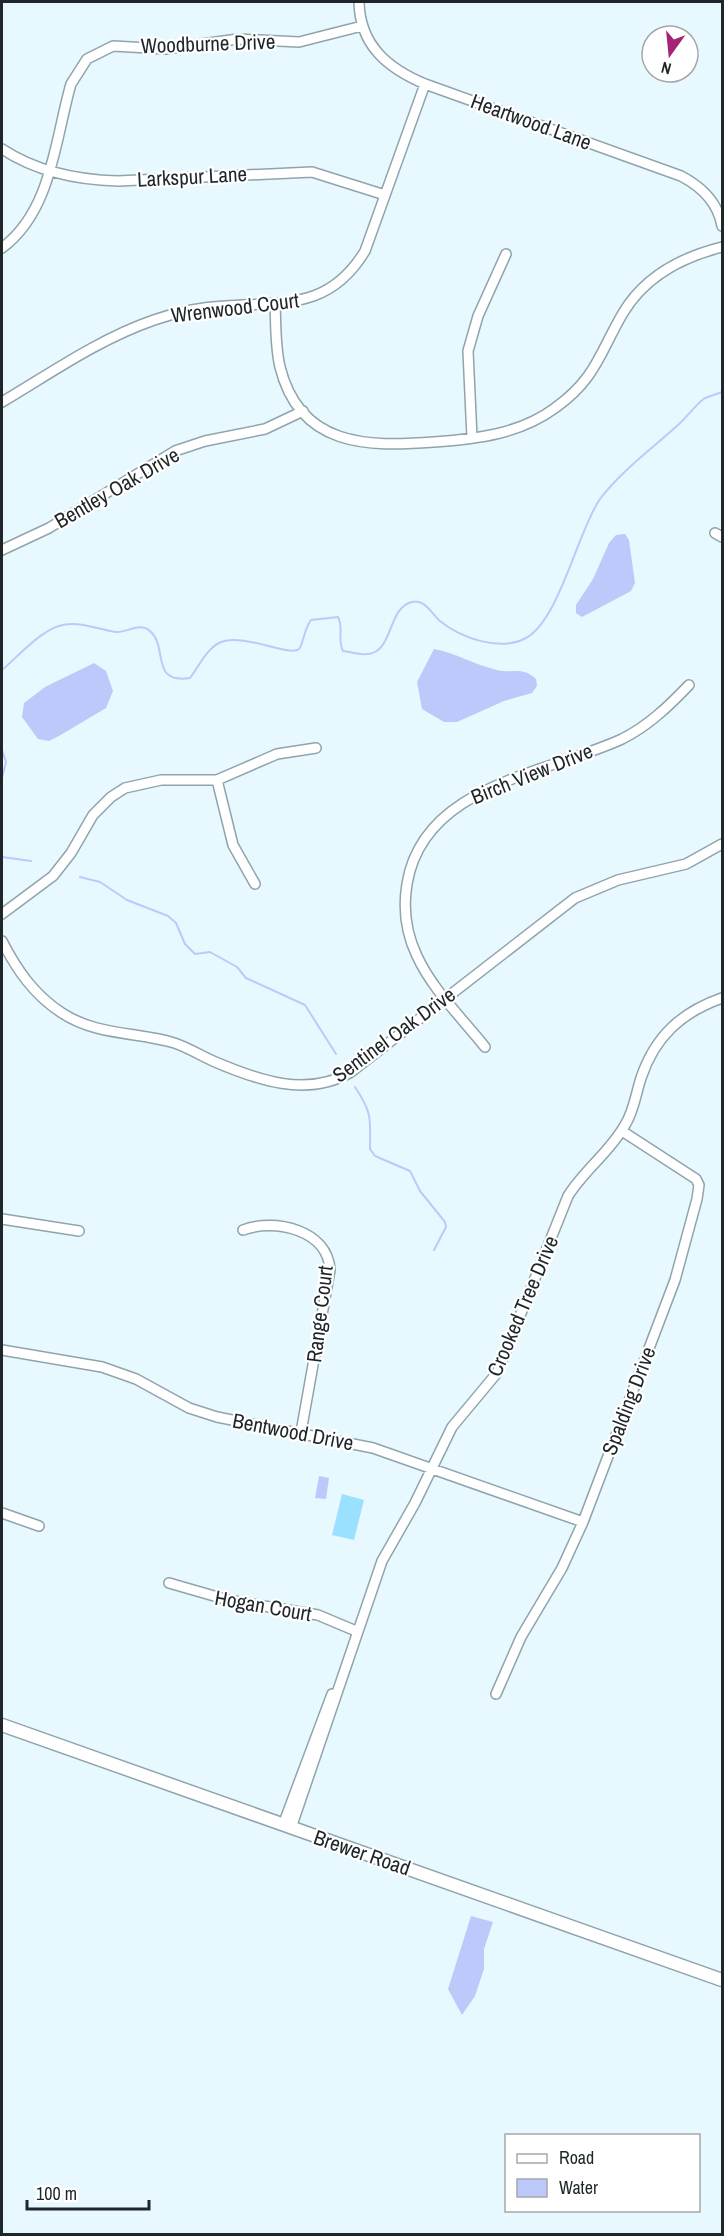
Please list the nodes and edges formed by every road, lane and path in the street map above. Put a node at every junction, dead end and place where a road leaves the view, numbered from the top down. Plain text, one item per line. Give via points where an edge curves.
1 (359, 2) edge
2 (362, 26) junction
3 (425, 84) junction
4 (2, 149) edge
5 (49, 171) junction
6 (385, 195) junction
7 (723, 226) edge
8 (723, 247) edge
9 (2, 248) edge
10 (506, 254) dead end
11 (275, 303) junction
12 (2, 402) edge
13 (303, 411) junction
14 (472, 438) junction
15 (2, 550) edge
16 (689, 685) dead end
17 (316, 748) dead end
18 (217, 780) junction
19 (723, 844) edge
20 (255, 884) dead end
21 (2, 914) edge
22 (2, 941) edge
23 (446, 998) junction
24 (723, 998) edge
25 (485, 1047) dead end
26 (622, 1131) junction
27 (2, 1220) edge
28 (243, 1230) dead end
29 (79, 1231) dead end
30 (2, 1350) edge
31 (301, 1432) junction
32 (432, 1468) junction
33 (2, 1513) edge
34 (583, 1522) junction
35 (39, 1526) dead end
36 (169, 1583) dead end
37 (356, 1631) junction
38 (496, 1694) dead end
39 (2, 1725) edge
40 (287, 1826) junction
41 (723, 1980) edge

1 - 2 street, Heartwood Lane
2 - 3 street, Heartwood Lane via 384,62
2 - 5 street, Woodburne Drive via 299,42 238,39 166,49 113,46 95,53 80,66 71,84
3 - 6 street, Wrenwood Court
3 - 7 street, Heartwood Lane via 681,176 708,196
4 - 5 street, Larkspur Lane
5 - 6 street, Larkspur Lane via 109,181 312,172
5 - 9 street, Woodburne Drive via 32,213
6 - 11 street, Wrenwood Court via 365,251 351,272 314,297
8 - 14 street via 676,263 646,284 626,309 592,372 564,402 526,425
10 - 14 street via 478,316 468,351
11 - 12 street, Wrenwood Court via 199,309 135,327
11 - 13 street via 280,366 288,389
13 - 14 street via 324,429 357,443 388,445
13 - 15 street, Bentley Oak Drive via 265,429 176,451 49,528
16 - 23 street, Birch View Drive via 633,732 465,800 432,829 410,870 405,912 417,956
17 - 18 street via 276,754
18 - 20 street via 233,845
18 - 21 street via 161,780 125,788 93,815 53,876
19 - 23 street, Sentinel Oak Drive via 686,864 588,891
22 - 23 street, Sentinel Oak Drive via 23,978 54,1008 75,1020 100,1030 174,1043 213,1061 294,1086 325,1084 342,1077
23 - 25 street, Birch View Drive
24 - 26 street, Crooked Tree Drive via 690,1012 662,1036 647,1062
26 - 32 street, Crooked Tree Drive via 568,1196 503,1362 490,1384 452,1427
26 - 34 street, Spalding Drive via 687,1172 699,1185 675,1280
27 - 29 street
28 - 31 street, Range Court via 264,1225 307,1234 318,1241 328,1257 330,1270
30 - 31 street, Bentwood Drive via 102,1367 136,1379 189,1408
31 - 32 street, Bentwood Drive via 349,1442
32 - 34 street, Bentwood Drive
32 - 37 street, Crooked Tree Drive via 382,1561
33 - 35 street
34 - 38 street, Spalding Drive via 562,1569 521,1637
36 - 37 street, Hogan Court via 228,1600 318,1615
37 - 40 street, Crooked Tree Drive via 330,1719
39 - 40 street, Brewer Road
40 - 41 street, Brewer Road

